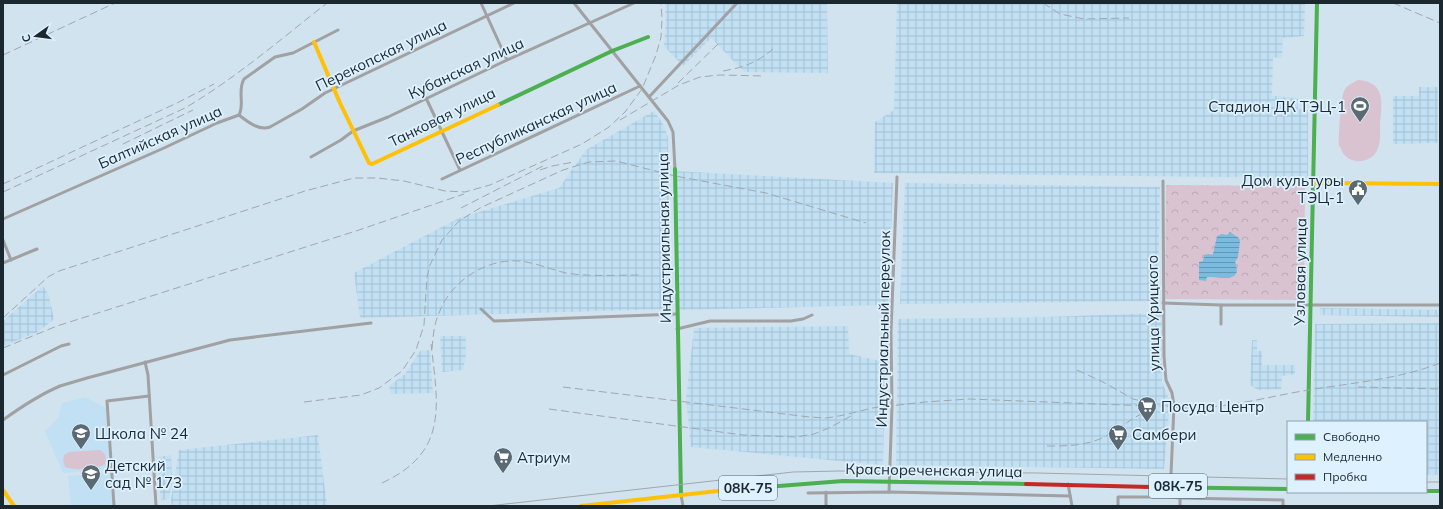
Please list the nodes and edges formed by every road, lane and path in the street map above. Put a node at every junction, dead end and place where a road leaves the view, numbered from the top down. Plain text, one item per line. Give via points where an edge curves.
1 (481, 3) edge
2 (514, 3) edge
3 (574, 3) edge
4 (634, 3) edge
5 (737, 3) edge
6 (1317, 3) edge
7 (487, 16) junction
8 (590, 23) junction
9 (338, 30) dead end
10 (648, 37) dead end
11 (314, 42) junction
12 (612, 51) junction
13 (507, 60) junction
14 (640, 86) junction
15 (333, 89) junction
16 (649, 97) junction
17 (426, 98) junction
18 (239, 116) junction
19 (353, 131) junction
20 (442, 131) junction
21 (311, 157) dead end
22 (675, 169) joint
23 (460, 170) junction
24 (897, 177) dead end
25 (442, 179) dead end
26 (1163, 181) dead end
27 (1314, 183) junction
28 (1440, 184) edge
29 (3, 219) edge
30 (3, 240) edge
31 (37, 249) dead end
32 (11, 260) junction
33 (3, 263) edge
34 (1163, 303) junction
35 (1311, 304) junction
36 (1221, 305) junction
37 (1440, 305) edge
38 (481, 309) dead end
39 (677, 314) junction
40 (812, 316) dead end
41 (371, 323) dead end
42 (1221, 324) dead end
43 (677, 329) junction
44 (69, 344) dead end
45 (145, 362) junction
46 (3, 375) edge
47 (149, 396) junction
48 (3, 420) edge
49 (1308, 421) edge
50 (890, 481) junction
51 (1068, 484) junction
52 (1170, 486) junction
53 (1287, 489) edge
54 (3, 490) edge
55 (1427, 491) edge
56 (1440, 491) edge
57 (826, 492) junction
58 (889, 492) junction
59 (808, 493) dead end
60 (681, 495) junction
61 (1070, 496) junction
62 (1170, 497) junction
63 (1180, 498) junction
64 (607, 504) edge
65 (14, 506) edge
66 (114, 506) edge
67 (156, 506) edge
68 (581, 506) edge
69 (683, 506) edge
70 (826, 506) edge
71 (1072, 506) edge
72 (1118, 506) edge
73 (1180, 506) edge
74 (1282, 506) edge

1 - 7 street
2 - 7 street, Перекопская улица
3 - 8 street, Индустриальная улица
4 - 8 street, Кубанская улица
5 - 16 street
6 - 27 street, Узловая улица
7 - 13 street
7 - 15 street, Перекопская улица
8 - 12 street, Индустриальная улица
8 - 13 street, Кубанская улица
9 - 11 street, Балтийская улица
10 - 12 street, Танковая улица
11 - 15 street, Танковая улица
11 - 18 street, Балтийская улица via 293,53 272,59 244,80
12 - 14 street, Индустриальная улица
12 - 20 street, Танковая улица
13 - 17 street, Кубанская улица
14 - 16 street, Индустриальная улица
14 - 23 street, Республиканская улица
15 - 18 street, Перекопская улица via 266,128 257,127
15 - 19 street, Танковая улица
16 - 22 street, Индустриальная улица via 671,126
17 - 19 street, Кубанская улица
17 - 20 street
18 - 29 street, Балтийская улица via 217,123
19 - 20 street, Танковая улица via 369,163 372,164
19 - 21 street, Кубанская улица
20 - 23 street
22 - 39 street, Индустриальная улица
23 - 25 street, Республиканская улица
24 - 50 street, Индустриальный переулок via 891,332
26 - 34 street, улица Урицкого
27 - 28 street
27 - 35 street, Узловая улица
30 - 32 street
31 - 32 street
32 - 33 street
34 - 36 street
34 - 52 street, улица Урицкого via 1166,380 1174,406
35 - 36 street
35 - 37 street
35 - 49 street, Узловая улица
36 - 42 street
38 - 39 street via 494,321
39 - 43 street, Индустриальная улица
40 - 43 street via 791,321 710,321
41 - 45 street via 230,340
43 - 60 street, Индустриальная улица
44 - 46 street
45 - 47 street
45 - 48 street via 60,386 26,403
47 - 66 street via 107,401
47 - 67 street
50 - 51 street, Краснореченская улица / 08К-75
50 - 58 street, Индустриальный переулок
50 - 60 street, Краснореченская улица / 08К-75 via 827,481
51 - 52 street, Краснореченская улица / 08К-75
51 - 61 street
52 - 53 street, Краснореченская улица / 08К-75
52 - 62 street, улица Урицкого
54 - 65 street
55 - 56 street
57 - 58 street
57 - 59 street
57 - 70 street
58 - 61 street
60 - 64 street, Краснореченская улица / 08К-75
60 - 69 street, Индустриальная улица
61 - 71 street
62 - 63 street
62 - 72 street via 1118,497
63 - 73 street
63 - 74 street via 1283,500
64 - 68 street, Краснореченская улица

